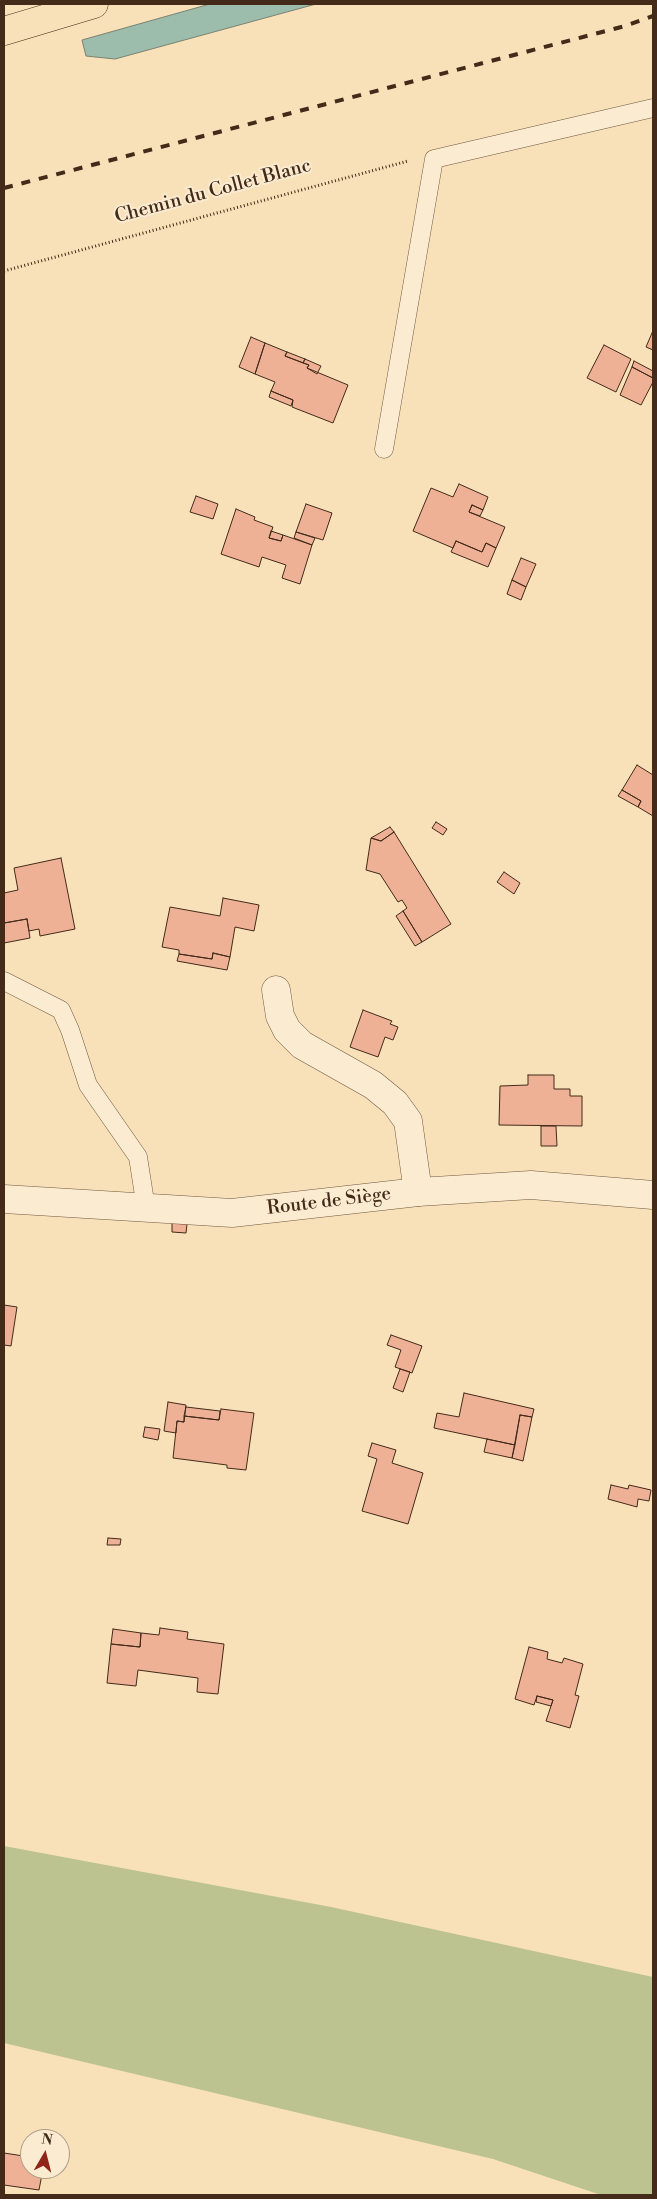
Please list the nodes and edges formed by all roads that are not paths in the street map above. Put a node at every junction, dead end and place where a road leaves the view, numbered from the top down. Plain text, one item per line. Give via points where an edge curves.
1 (94, 4) edge
2 (4, 31) edge
3 (653, 108) edge
4 (384, 449) dead end
5 (4, 981) edge
6 (276, 990) dead end
7 (418, 1192) junction
8 (653, 1195) edge
9 (4, 1199) edge
10 (146, 1208) junction

1 - 2 highway
3 - 4 lane via 434,159
5 - 10 lane via 61,1010 88,1086 138,1156
6 - 7 street via 280,1016 287,1030 302,1045 372,1086 395,1103 408,1121
7 - 8 street, Route de Siège via 531,1185
7 - 10 street, Route de Siège via 232,1214
9 - 10 street, Route de Siège

